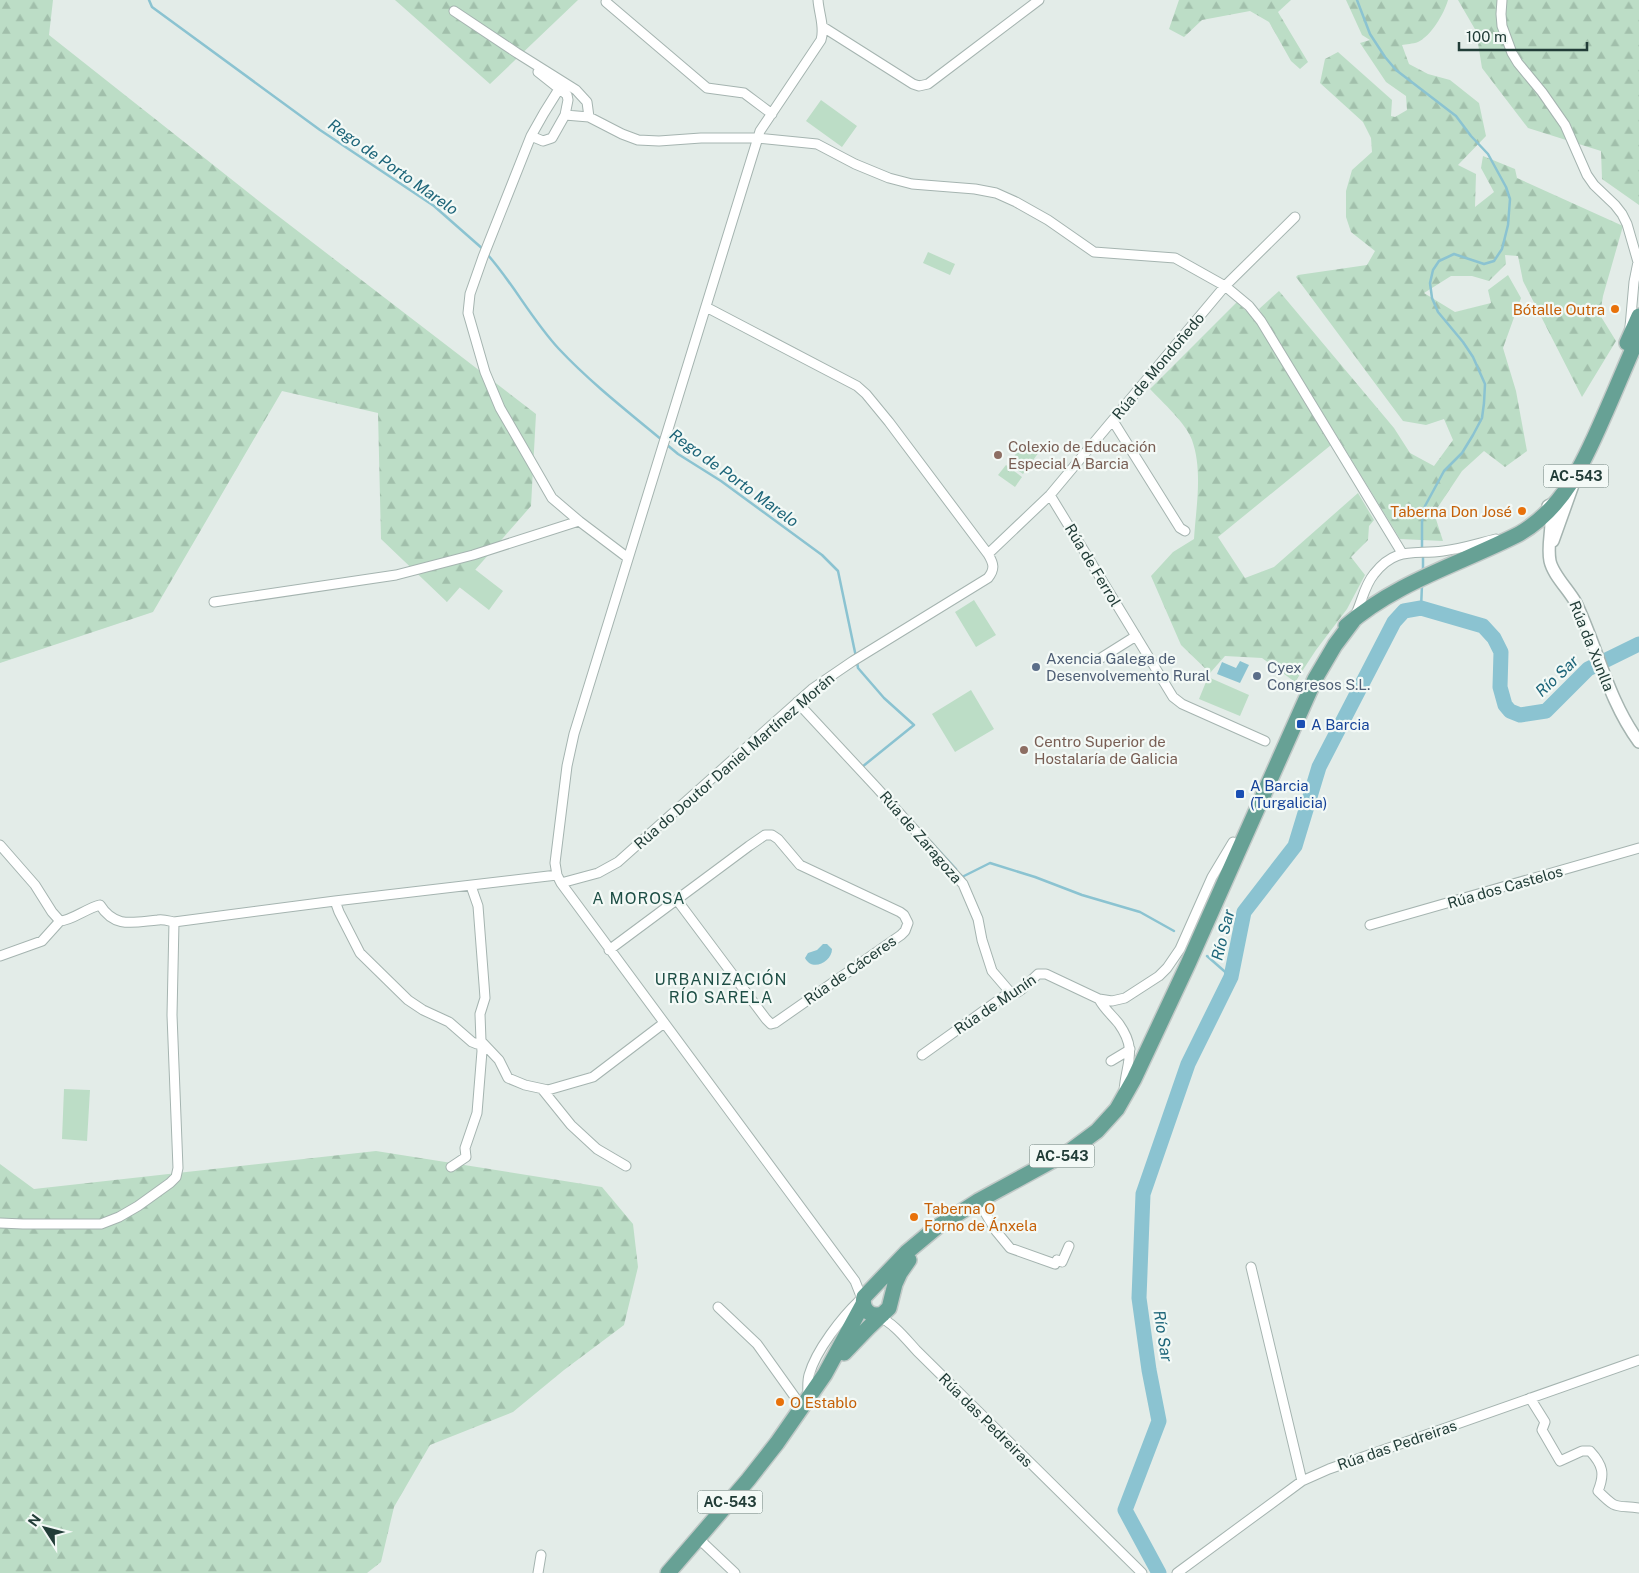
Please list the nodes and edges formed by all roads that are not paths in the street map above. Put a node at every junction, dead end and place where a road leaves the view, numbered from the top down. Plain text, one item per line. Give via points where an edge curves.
1 (818, 0) edge
2 (1040, 0) edge
3 (1502, 0) edge
4 (606, 2) dead end
5 (454, 10) dead end
6 (823, 27) junction
7 (518, 54) junction
8 (560, 89) junction
9 (772, 114) junction
10 (565, 115) junction
11 (589, 117) junction
12 (531, 136) junction
13 (758, 138) junction
14 (1295, 217) dead end
15 (1637, 253) edge
16 (1224, 286) junction
17 (706, 307) junction
18 (1639, 316) edge
19 (1634, 337) edge
20 (1113, 421) junction
21 (1588, 435) junction
22 (1050, 495) junction
23 (1556, 512) junction
24 (579, 521) junction
25 (1185, 530) dead end
26 (1513, 534) junction
27 (1549, 536) junction
28 (1550, 550) junction
29 (1402, 553) junction
30 (988, 554) junction
31 (628, 558) junction
32 (1453, 563) junction
33 (214, 602) dead end
34 (1353, 621) junction
35 (1136, 636) junction
36 (1101, 658) dead end
37 (797, 702) junction
38 (1265, 741) dead end
39 (1639, 742) edge
40 (1233, 842) junction
41 (0, 845) edge
42 (1639, 848) edge
43 (559, 879) junction
44 (471, 886) junction
45 (678, 900) junction
46 (336, 901) junction
47 (60, 921) junction
48 (174, 922) junction
49 (1370, 925) dead end
50 (610, 950) junction
51 (0, 956) edge
52 (1159, 976) junction
53 (1176, 979) junction
54 (1010, 992) junction
55 (1099, 1000) junction
56 (1166, 1008) junction
57 (664, 1023) junction
58 (481, 1041) junction
59 (1130, 1049) junction
60 (922, 1055) dead end
61 (1111, 1061) dead end
62 (542, 1089) junction
63 (1123, 1100) junction
64 (626, 1166) dead end
65 (451, 1168) dead end
66 (978, 1201) junction
67 (0, 1223) edge
68 (932, 1231) junction
69 (1069, 1246) dead end
70 (1251, 1267) dead end
71 (874, 1302) junction
72 (718, 1308) dead end
73 (896, 1328) junction
74 (1639, 1360) edge
75 (1530, 1398) junction
76 (805, 1402) junction
77 (1302, 1482) junction
78 (1639, 1508) edge
79 (699, 1539) junction
80 (541, 1555) dead end
81 (538, 1573) edge
82 (668, 1573) edge
83 (735, 1573) edge
84 (1142, 1573) edge
85 (1177, 1573) edge

1 - 6 street
2 - 6 street via 928,84 919,86
3 - 15 street via 1502,26 1512,53 1565,126 1587,175 1622,214
4 - 9 street via 706,88 744,93
5 - 7 street
6 - 9 street via 821,40
7 - 8 street
7 - 11 street via 576,90 587,102
8 - 10 street via 567,94
8 - 12 street
9 - 13 street
10 - 11 street
10 - 12 street via 552,138 543,141
11 - 13 street via 638,140
12 - 24 street via 483,257 470,294 468,313 485,372 500,408 552,498
13 - 16 street via 817,144 863,168 912,184 996,193 1048,220 1094,252 1176,258
13 - 17 street
14 - 16 street, Rúa de Mondoñedo
15 - 19 street
16 - 20 street, Rúa de Mondoñedo
16 - 29 street via 1255,313
17 - 30 street via 857,386 889,422
17 - 31 street
18 - 19 main road, AC-543
19 - 21 main road, AC-543
19 - 23 main road, AC-543 via 1592,444
20 - 22 street, Rúa de Mondoñedo
20 - 25 street via 1180,528
21 - 23 street via 1575,470 1558,495
21 - 26 main road, AC-543 via 1568,475
22 - 30 street, Rúa de Mondoñedo
22 - 35 street, Rúa de Ferrol
23 - 26 main road, AC-543
23 - 27 street, Rúa da Xunlla
23 - 28 street
24 - 31 street
24 - 33 street via 396,575
26 - 27 street via 1541,528
26 - 29 street via 1441,551
26 - 32 main road, AC-543
26 - 32 main road, AC-543
27 - 28 street, Rúa da Xunlla
28 - 39 street, Rúa da Xunlla via 1550,563 1576,604 1620,711
29 - 34 street via 1386,562 1372,576
30 - 37 street, Rúa do Doutor Daniel Martínez Morán via 993,562 988,578 828,676
31 - 43 street via 570,750 555,857
32 - 34 main road, AC-543 via 1401,588
34 - 40 main road, AC-543 via 1329,645 1308,677
34 - 56 main road, AC-543 via 1316,679
35 - 36 street
35 - 38 street, Rúa de Ferrol via 1173,697
37 - 43 street, Rúa do Doutor Daniel Martínez Morán via 618,862 598,873
37 - 54 street, Rúa de Zaragoza via 963,884 978,919 992,971
40 - 52 street, Rúa de Munín via 1212,877 1178,954
40 - 53 main road, AC-543
41 - 47 street via 35,885
42 - 49 street, Rúa dos Castelos
43 - 44 street, Rúa do Doutor Daniel Martínez Morán
43 - 50 street
44 - 46 street, Rúa do Doutor Daniel Martínez Morán
44 - 58 street via 478,906 485,998 480,1014
45 - 45 street, Rúa de Cáceres via 772,1024 901,935 908,926 907,919 900,912 800,865 772,835 762,837
45 - 50 street
46 - 48 street, Rúa do Doutor Daniel Martínez Morán
46 - 58 street via 360,953 380,973 408,1000 449,1022 472,1042 477,1044
47 - 48 street, Rúa do Doutor Daniel Martínez Morán via 100,905 113,919 126,922 160,919
47 - 51 street via 42,941
48 - 67 street via 172,1015 176,1177 138,1206 101,1224
50 - 57 street
52 - 53 street via 1171,973
52 - 55 street, Rúa de Munín via 1121,1000
53 - 56 main road, AC-543
54 - 55 street, Rúa de Munín via 1018,992 1042,974
54 - 60 street, Rúa de Munín
55 - 59 street, Rúa de Munín via 1127,1038
56 - 63 main road, AC-543
57 - 62 street via 593,1077
57 - 71 street
58 - 62 street via 499,1060 508,1078
58 - 65 street via 477,1113 465,1148 466,1157
59 - 61 street
59 - 63 street
62 - 64 street via 571,1125 598,1149
63 - 66 main road, AC-543 via 1102,1127 1084,1141
66 - 68 main road, AC-543
66 - 69 street via 1012,1250 1055,1264 1057,1260 1062,1262
68 - 71 main road, AC-543 via 907,1252
68 - 71 main road, AC-543 via 900,1273 893,1290
70 - 77 street
71 - 73 street, Rúa das Pedreiras
71 - 73 street, Rúa das Pedreiras
71 - 76 main road, AC-543
71 - 76 street via 839,1323 819,1353 810,1374
72 - 76 street via 752,1339
73 - 84 street, Rúa das Pedreiras
74 - 75 street, Rúa das Pedreiras
75 - 77 street, Rúa das Pedreiras via 1329,1469
75 - 78 street via 1545,1422 1542,1430 1560,1461 1582,1451 1590,1451 1599,1461 1602,1480 1598,1491 1611,1505
76 - 79 main road, AC-543 via 761,1464
77 - 85 street, Rúa das Pedreiras
79 - 82 main road, AC-543
79 - 83 street
80 - 81 street

